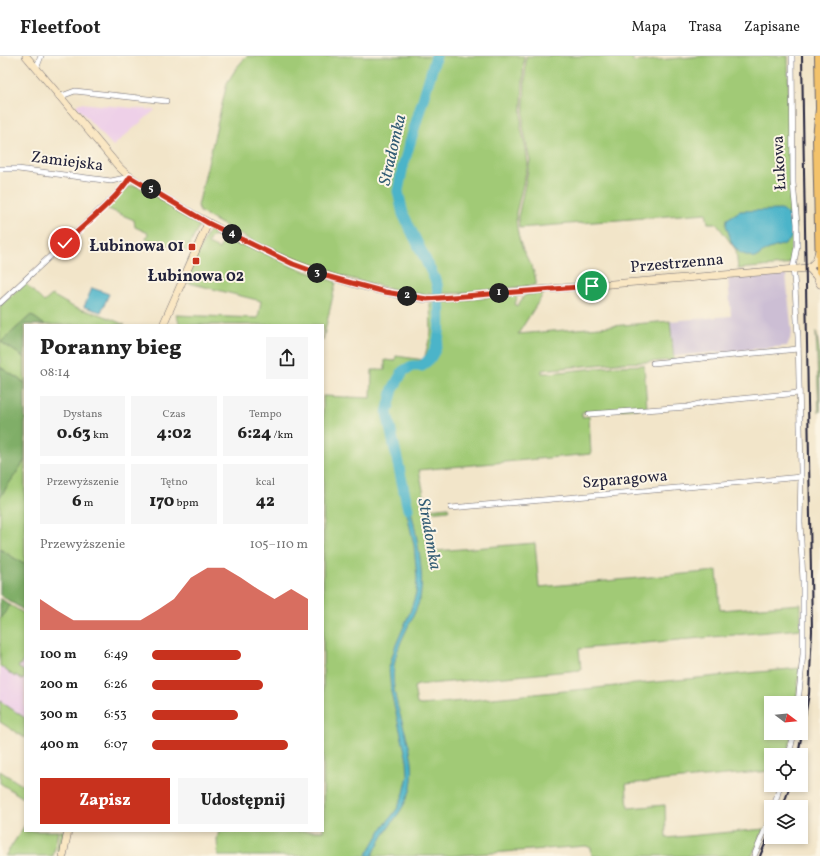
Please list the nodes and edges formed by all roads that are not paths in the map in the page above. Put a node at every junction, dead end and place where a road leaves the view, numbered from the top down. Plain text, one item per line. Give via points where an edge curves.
1 (26, 56) edge
2 (41, 56) edge
3 (792, 56) edge
4 (819, 56) edge
5 (36, 69) junction
6 (59, 96) junction
7 (166, 101) dead end
8 (820, 109) edge
9 (0, 169) edge
10 (130, 177) junction
11 (208, 223) junction
12 (820, 249) edge
13 (793, 268) junction
14 (809, 268) junction
15 (820, 271) edge
16 (820, 284) edge
17 (0, 304) edge
18 (163, 324) edge
19 (798, 349) junction
20 (653, 363) dead end
21 (799, 393) junction
22 (589, 414) dead end
23 (801, 477) junction
24 (451, 508) dead end
25 (799, 696) edge
26 (68, 832) edge
27 (764, 832) edge
28 (63, 856) edge
29 (754, 856) edge

1 - 5 street, Przestrzenna
2 - 5 street
3 - 13 street, Łukowa via 792,183 798,224
4 - 8 main road
5 - 6 street, Przestrzenna
6 - 7 street via 75,91
6 - 10 street, Przestrzenna
8 - 12 main road via 816,138
9 - 10 street, Zamiejska via 111,181
10 - 11 street, Przestrzenna
10 - 17 street via 114,197
11 - 13 street, Przestrzenna via 293,264 326,276 385,292 427,299
11 - 18 street
12 - 14 street via 816,261
12 - 15 main road
13 - 14 street, Przestrzenna
13 - 19 street
14 - 16 street
19 - 20 street
19 - 21 street
21 - 22 street via 707,402 687,407
21 - 23 street
23 - 24 street, Szparagowa
23 - 25 street via 803,654
26 - 28 street
27 - 29 street

